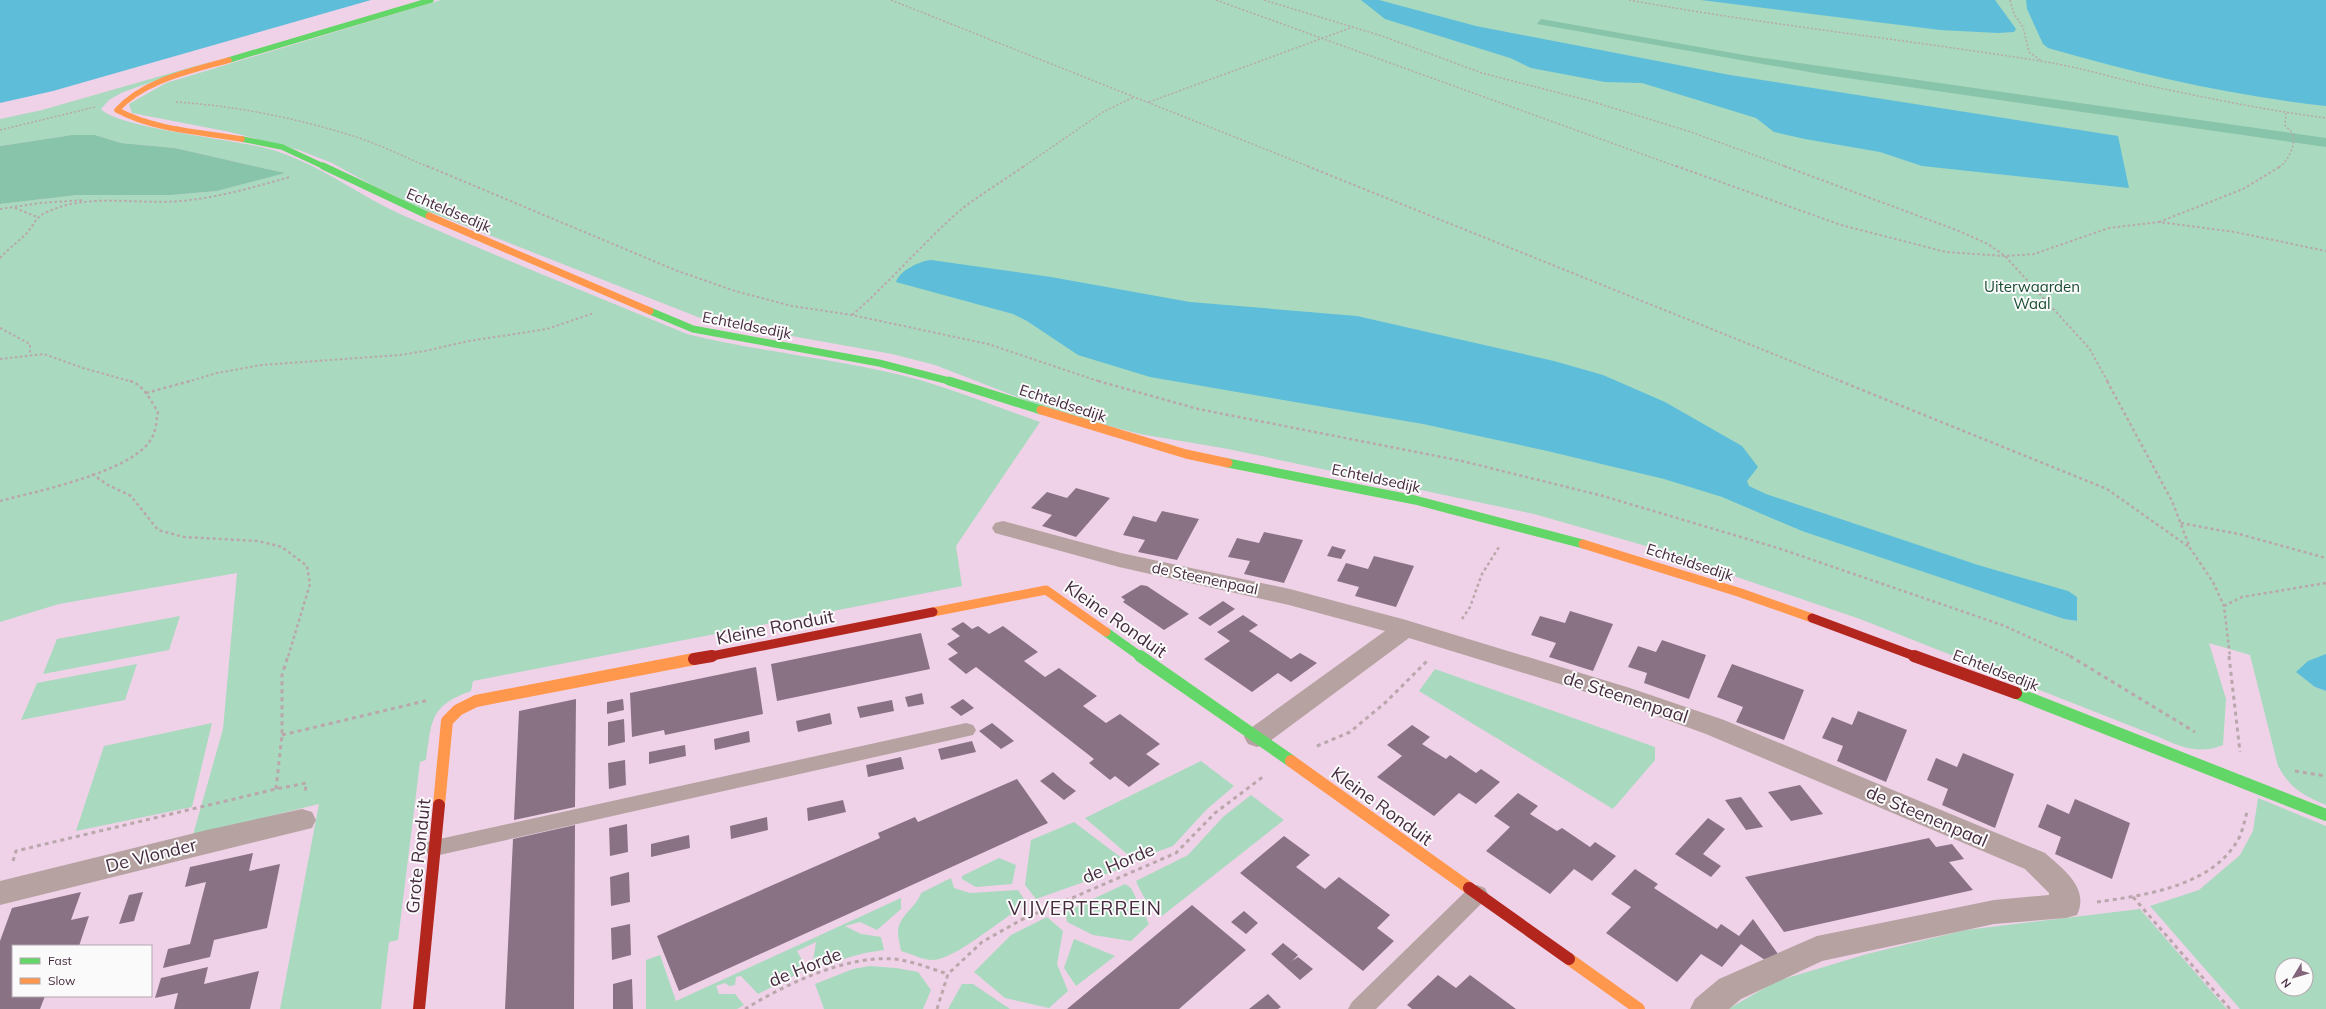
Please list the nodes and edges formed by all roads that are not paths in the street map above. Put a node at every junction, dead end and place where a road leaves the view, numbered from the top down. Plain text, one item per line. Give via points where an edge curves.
1 (431, 0) edge
2 (1003, 528) dead end
3 (1406, 628) junction
4 (458, 710) joint
5 (966, 730) dead end
6 (1257, 737) junction
7 (2326, 815) edge
8 (302, 820) road end
9 (435, 848) junction
10 (2, 892) edge
11 (1477, 894) junction
12 (420, 1009) edge
13 (1360, 1009) edge
14 (1639, 1009) edge
15 (1706, 1009) edge

1 - 7 street, Echteldsedijk via 209,66 150,87 122,102 117,110 125,116 282,147 326,166 384,197 693,329 887,365 955,382 1186,454 1414,500 1619,554 1738,592 1968,674
2 - 3 street, de Steenenpaal via 1119,560 1290,597
3 - 6 street
3 - 15 street, de Steenenpaal via 1621,694 1715,727 2035,862 2063,888 2066,906 1994,912 1817,949 1730,990
4 - 6 street, Kleine Ronduit via 476,701 1046,590
4 - 9 street, Grote Ronduit via 447,721
5 - 9 lane
6 - 11 street, Kleine Ronduit
8 - 10 street, De Vlonder
9 - 12 street, Grote Ronduit
11 - 13 lane
11 - 14 street, Kleine Ronduit

